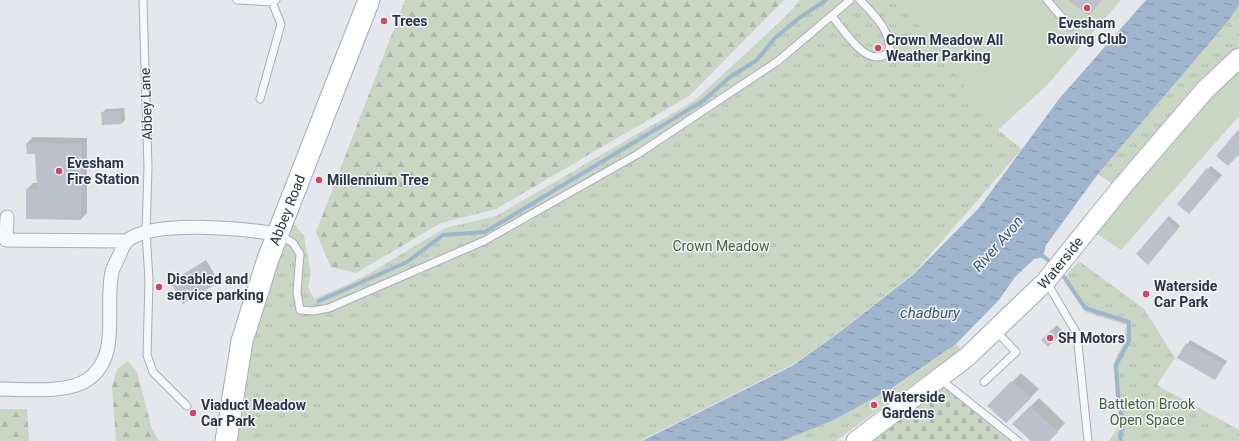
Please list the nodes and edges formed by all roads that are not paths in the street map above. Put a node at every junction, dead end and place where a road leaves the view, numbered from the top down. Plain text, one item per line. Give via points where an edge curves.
1 (143, 0) edge
2 (237, 0) edge
3 (370, 0) edge
4 (850, 0) edge
5 (860, 0) edge
6 (1047, 0) edge
7 (274, 1) edge
8 (832, 16) junction
9 (1070, 27) dead end
10 (1239, 58) edge
11 (260, 99) dead end
12 (7, 217) dead end
13 (146, 232) junction
14 (278, 234) junction
15 (128, 241) junction
16 (1046, 281) junction
17 (995, 330) junction
18 (940, 379) junction
19 (984, 382) dead end
20 (0, 389) edge
21 (187, 406) dead end
22 (227, 434) edge
23 (856, 441) edge
24 (1018, 441) edge
25 (1088, 441) edge

1 - 13 lane, Abbey Lane via 148,167
2 - 7 lane
3 - 14 main road, Abbey Road
4 - 8 lane
5 - 8 lane via 886,30 890,51 884,56 875,58 861,51
6 - 9 lane
7 - 11 lane via 280,24
8 - 14 lane via 778,61 638,154 484,241 329,308 300,310 297,292 300,254 293,243
10 - 16 main road, Waterside via 1200,96
12 - 15 street via 6,240
13 - 14 street via 185,228 232,228
13 - 15 street
13 - 21 lane, Abbey Lane via 149,280 147,355 153,372
14 - 22 main road, Abbey Road via 242,341
15 - 20 street via 112,272 107,354 100,370 86,381 66,388
16 - 17 main road, Waterside
16 - 25 lane via 1077,334
17 - 18 main road, Waterside via 968,357
17 - 19 lane via 1016,352
18 - 23 main road, Waterside
18 - 24 lane

